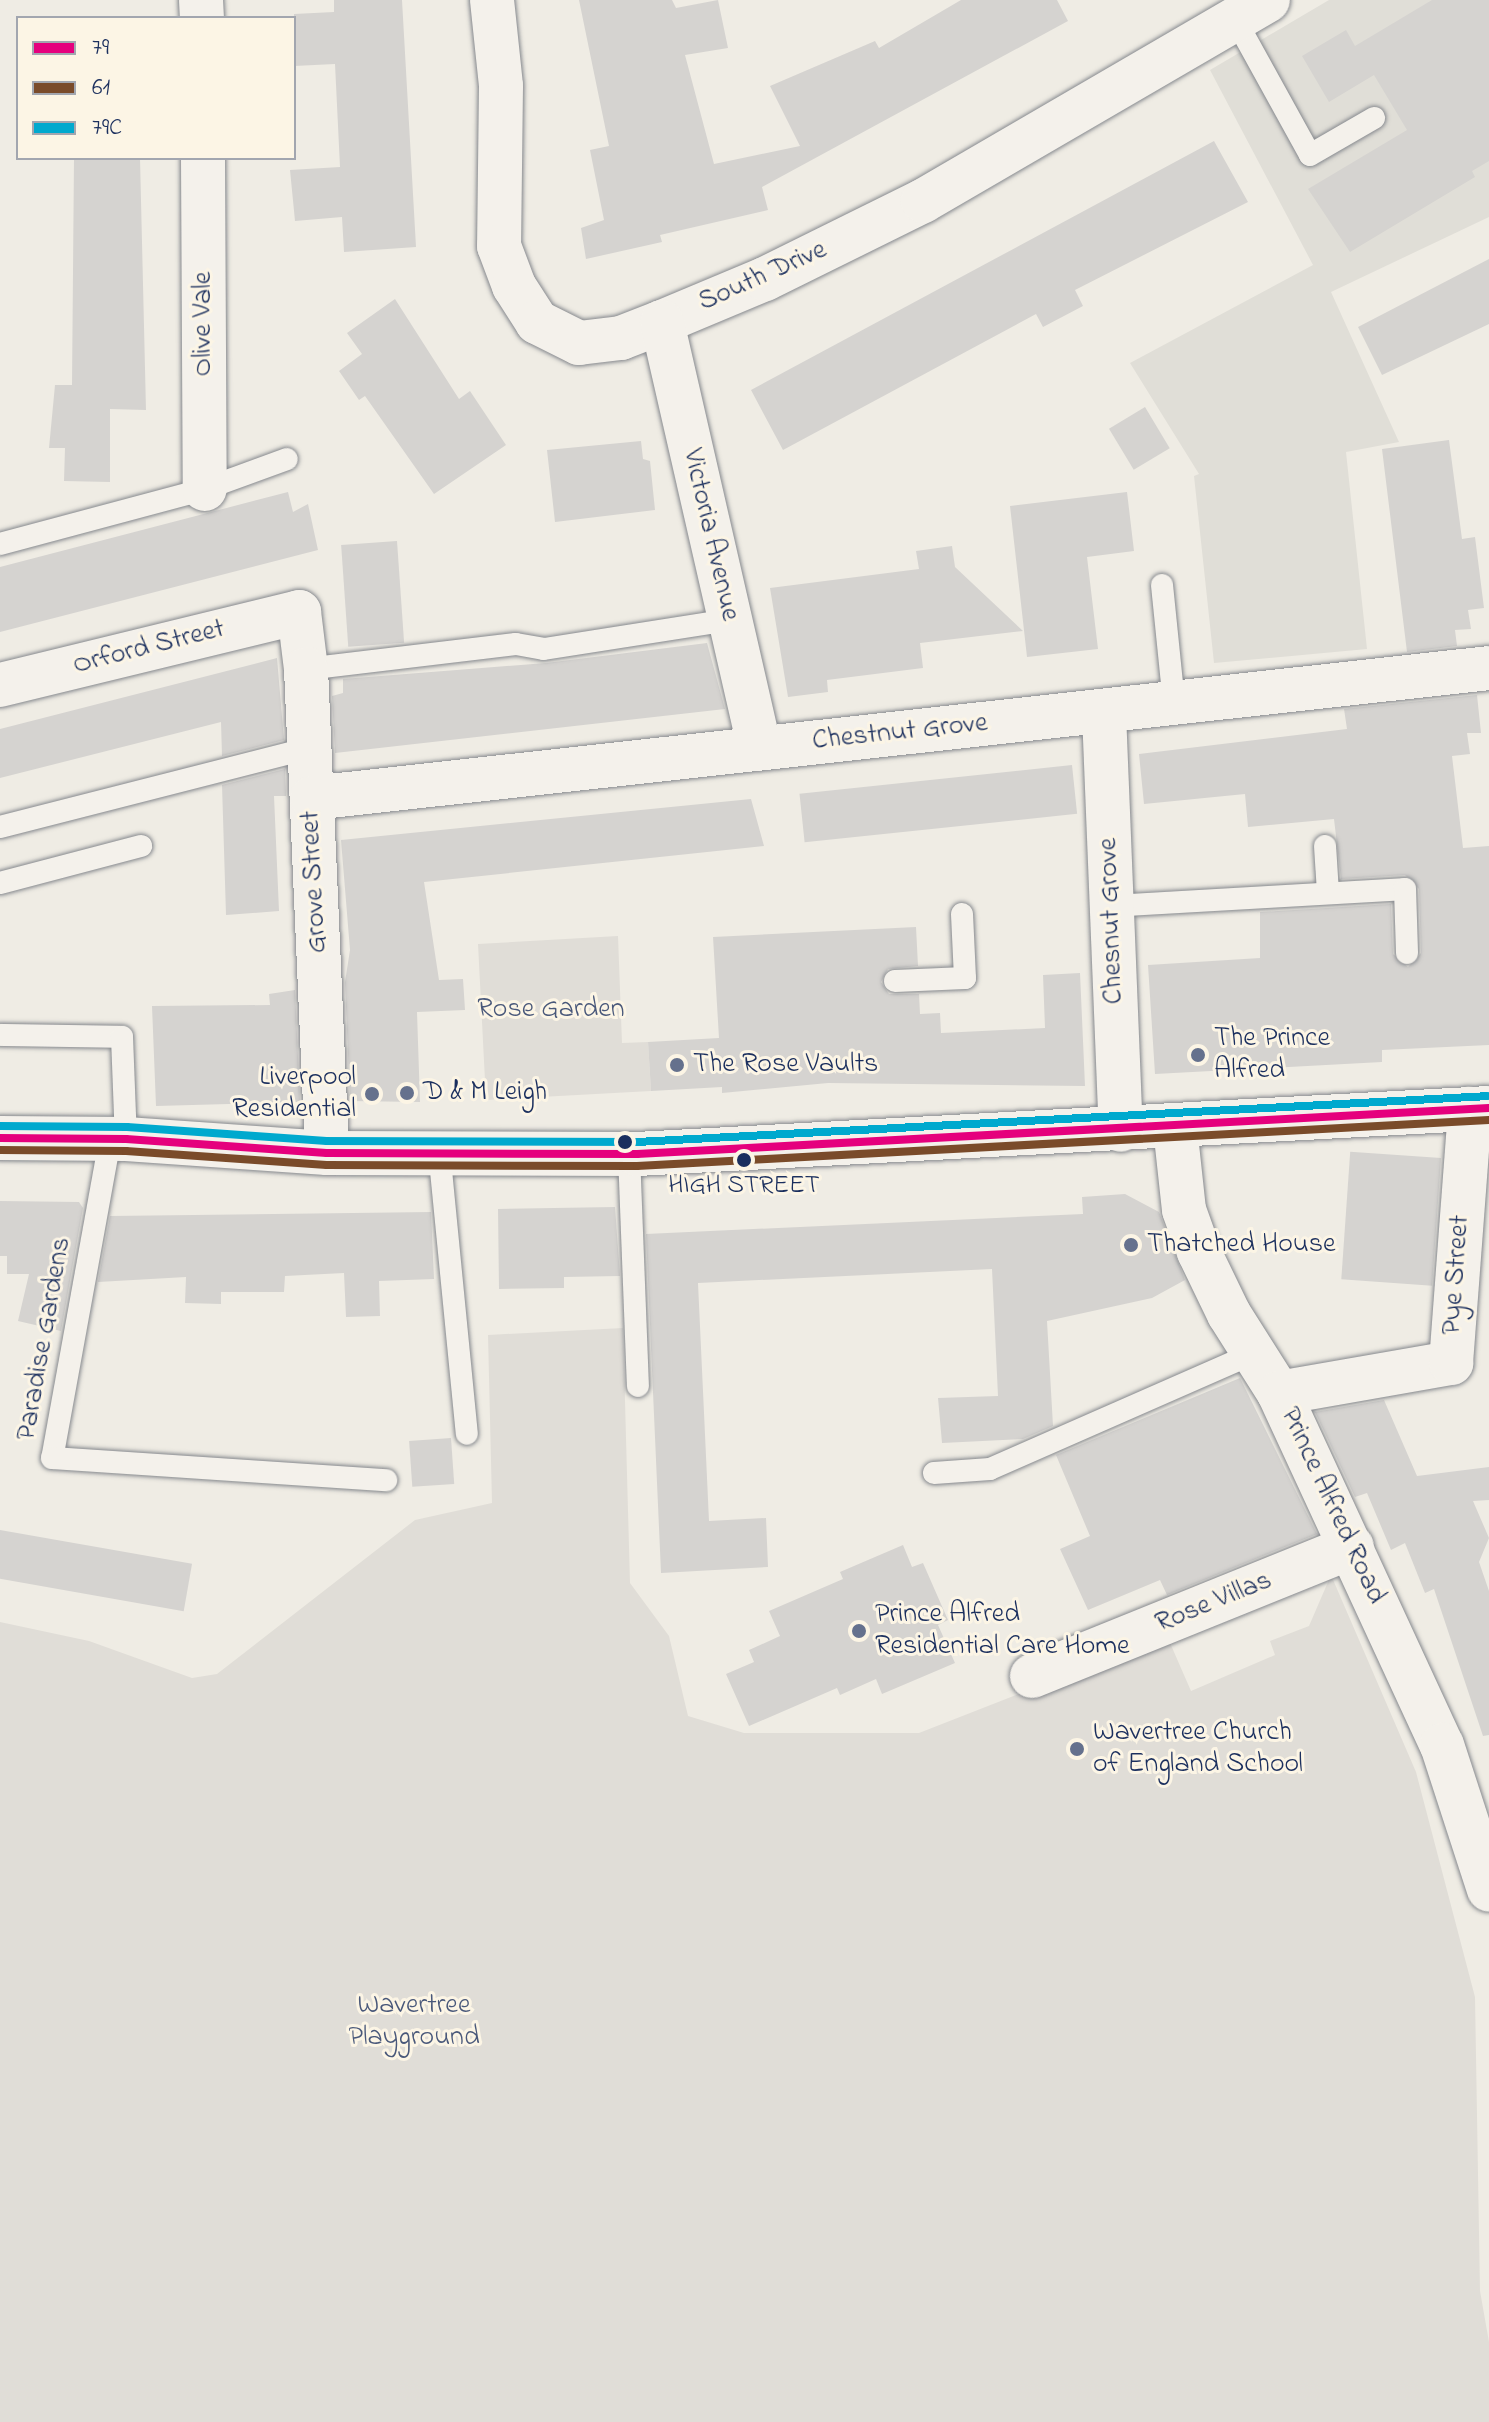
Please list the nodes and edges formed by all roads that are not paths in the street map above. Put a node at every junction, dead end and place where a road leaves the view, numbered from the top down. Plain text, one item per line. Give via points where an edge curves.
1 (492, 0) edge
2 (1251, 10) edge
3 (1374, 118) dead end
4 (203, 160) edge
5 (662, 322) junction
6 (287, 459) dead end
7 (205, 489) junction
8 (0, 544) edge
9 (1162, 585) dead end
10 (299, 612) joint
11 (730, 620) junction
12 (306, 669) junction
13 (1488, 675) edge
14 (0, 685) edge
15 (1174, 704) junction
16 (1104, 713) junction
17 (759, 747) junction
18 (307, 749) junction
19 (312, 798) junction
20 (0, 827) edge
21 (141, 846) dead end
22 (1325, 846) dead end
23 (0, 883) edge
24 (1328, 893) junction
25 (1111, 906) junction
26 (962, 914) dead end
27 (1407, 953) dead end
28 (895, 981) dead end
29 (0, 1035) edge
30 (1479, 1108) edge
31 (1175, 1127) junction
32 (1121, 1130) junction
33 (0, 1138) edge
34 (118, 1140) junction
35 (439, 1150) junction
36 (327, 1153) junction
37 (629, 1154) junction
38 (1254, 1353) junction
39 (638, 1386) dead end
40 (1279, 1393) junction
41 (467, 1434) dead end
42 (934, 1473) dead end
43 (386, 1480) dead end
44 (1352, 1547) junction
45 (1032, 1676) dead end
46 (1489, 1890) edge

1 - 5 street, South Drive via 501,86 499,246 514,286 537,322 579,343 621,338
2 - 3 lane via 1310,155
2 - 5 street, South Drive via 923,201 765,279
4 - 7 street, Olive Vale
5 - 11 street, Victoria Avenue
6 - 7 lane
7 - 8 lane
9 - 15 lane
10 - 12 street, Grove Street
10 - 14 street, Orford Street
11 - 12 lane via 544,649 516,644
11 - 17 street, Victoria Avenue
12 - 18 street, Grove Street
13 - 15 street, Chestnut Grove
15 - 16 street, Chestnut Grove
16 - 17 street, Chestnut Grove
16 - 25 street, Chesnut Grove
17 - 19 street, Chestnut Grove
18 - 19 street, Grove Street
18 - 20 lane
19 - 36 street, Grove Street
21 - 23 lane
22 - 24 lane
24 - 25 lane
24 - 27 lane via 1405,889
25 - 32 street, Chesnut Grove
26 - 28 lane via 965,978
29 - 34 lane via 122,1037
30 - 31 street
30 - 40 street, Pye Street via 1451,1363
31 - 32 street
31 - 38 street, Prince Alfred Road via 1184,1210 1229,1314
32 - 37 street
33 - 34 street
34 - 36 street
34 - 43 lane, Paradise Gardens via 52,1458
35 - 36 street
35 - 37 street via 499,1157
35 - 41 lane
37 - 39 lane
38 - 40 street, Prince Alfred Road
38 - 42 lane via 990,1469
40 - 44 street, Prince Alfred Road
44 - 45 street, Rose Villas
44 - 46 street, Prince Alfred Road via 1442,1745

